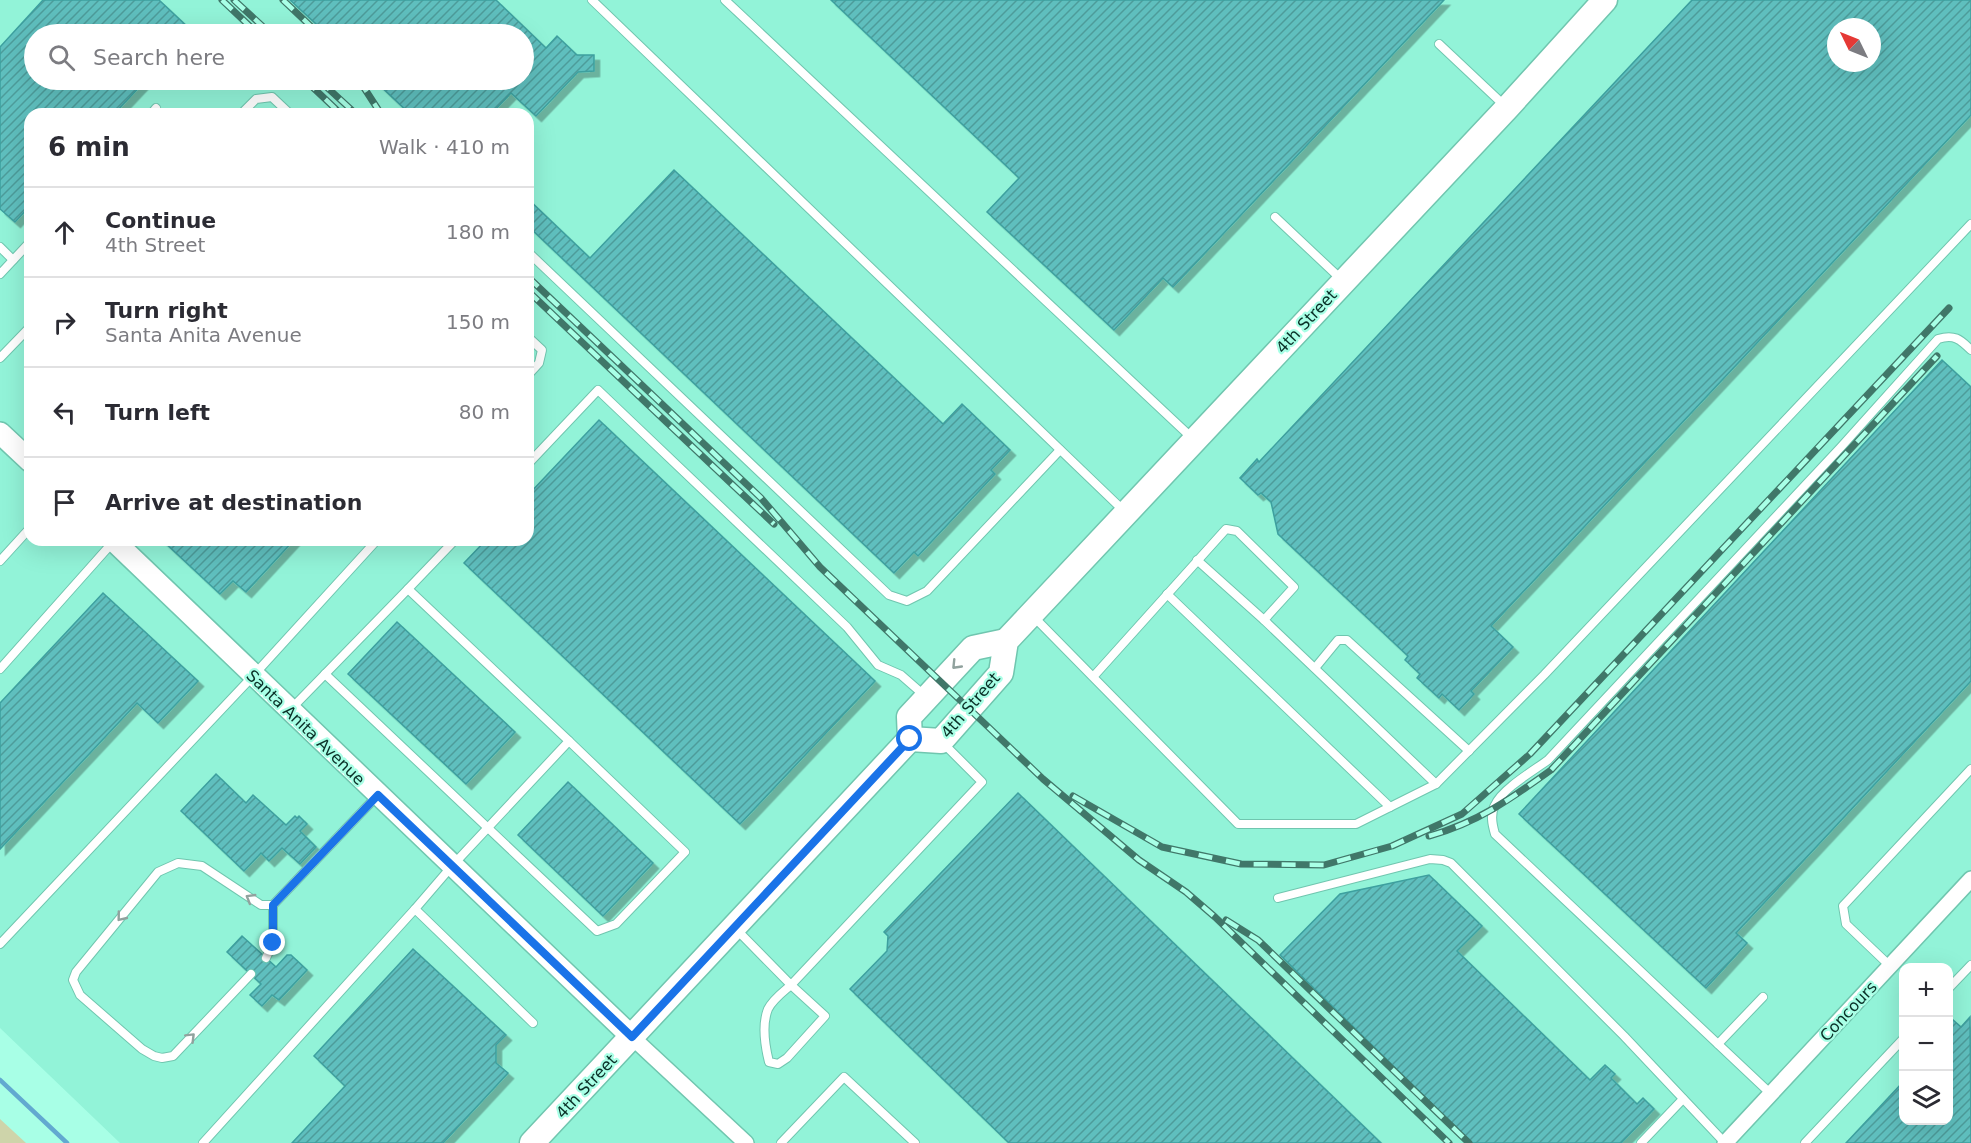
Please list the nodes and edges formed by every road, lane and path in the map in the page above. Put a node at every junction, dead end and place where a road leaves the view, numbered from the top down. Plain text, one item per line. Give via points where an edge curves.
1 (592, 0) edge
2 (725, 0) edge
3 (1605, 0) edge
4 (1439, 44) dead end
5 (247, 108) edge
6 (284, 108) edge
7 (1507, 108) junction
8 (1275, 217) dead end
9 (1971, 224) edge
10 (0, 247) edge
11 (24, 249) edge
12 (534, 258) edge
13 (14, 260) junction
14 (0, 274) edge
15 (1343, 282) junction
16 (24, 333) edge
17 (534, 343) edge
18 (1971, 350) edge
19 (0, 358) edge
20 (534, 368) edge
21 (0, 433) edge
22 (1195, 440) junction
23 (1060, 450) junction
24 (24, 455) edge
25 (534, 458) edge
26 (1126, 513) junction
27 (24, 535) edge
28 (109, 546) edge
29 (118, 546) edge
30 (372, 546) edge
31 (449, 546) edge
32 (1197, 560) junction
33 (0, 561) edge
34 (408, 589) junction
35 (1167, 594) junction
36 (1031, 614) junction
37 (1264, 620) junction
38 (1006, 641) junction
39 (1315, 668) junction
40 (0, 669) edge
41 (325, 674) junction
42 (253, 676) junction
43 (1093, 677) junction
44 (926, 697) junction
45 (289, 711) junction
46 (910, 739) junction
47 (569, 741) junction
48 (940, 741) junction
49 (1469, 751) junction
50 (1971, 769) edge
51 (1436, 784) junction
52 (378, 795) junction
53 (1390, 807) junction
54 (488, 828) junction
55 (452, 866) junction
56 (1971, 879) edge
57 (1278, 898) dead end
58 (273, 905) junction
59 (415, 909) junction
60 (734, 928) junction
61 (0, 944) edge
62 (266, 958) dead end
63 (1971, 965) edge
64 (1890, 966) junction
65 (251, 974) dead end
66 (1953, 984) edge
67 (790, 985) junction
68 (1763, 997) dead end
69 (532, 1023) dead end
70 (632, 1037) junction
71 (1899, 1043) edge
72 (1718, 1044) junction
73 (1771, 1094) junction
74 (1683, 1099) junction
75 (203, 1143) edge
76 (532, 1143) edge
77 (746, 1143) edge
78 (782, 1143) edge
79 (915, 1143) edge
80 (1641, 1143) edge
81 (1725, 1143) edge
82 (1805, 1143) edge

1 - 23 lane
2 - 22 lane
3 - 7 main road, 4th Street
4 - 7 lane
5 - 6 lane via 256,99 272,97
7 - 15 main road, 4th Street
8 - 15 lane
9 - 49 lane
10 - 13 lane
11 - 13 lane
12 - 23 lane via 890,595 907,601 927,591
13 - 14 lane
15 - 22 main road, 4th Street
16 - 19 lane
17 - 20 lane via 542,350
18 - 72 lane via 1958,337 1938,339 1548,760 1495,804 1495,834
21 - 24 street
22 - 26 main road, 4th Street
23 - 26 lane
25 - 44 lane via 598,390 847,627 878,665 901,675
26 - 36 main road, 4th Street
27 - 33 lane
28 - 40 lane
29 - 42 street, Santa Anita Avenue
30 - 42 lane
31 - 34 lane
32 - 35 lane
32 - 37 lane
32 - 37 lane via 1226,529 1237,531 1294,587
34 - 41 lane
34 - 47 lane
35 - 43 lane
35 - 53 lane
36 - 38 main road, 4th Street
36 - 43 lane
37 - 39 lane
38 -> 44 main road, 4th Street via 973,648
38 - 48 main road, 4th Street via 1001,673
39 - 49 lane via 1338,640 1347,640
39 - 51 lane
41 - 45 lane
41 - 54 lane
42 - 45 street, Santa Anita Avenue
42 - 61 lane
43 - 53 lane via 1238,824 1356,824
44 - 46 main road, 4th Street via 909,717
45 - 52 street, Santa Anita Avenue
46 - 48 main road, 4th Street
46 - 60 main road, 4th Street
47 - 54 lane
47 - 54 lane via 685,852 616,924 597,931
48 - 67 lane via 982,782
49 - 51 lane
50 - 64 lane via 1843,906 1846,924
51 - 53 lane
52 - 55 street, Santa Anita Avenue
52 - 58 lane
54 - 55 lane
55 - 59 lane
55 - 70 street, Santa Anita Avenue
56 - 64 street, Concours
57 - 74 lane via 1430,859 1451,863
58 - 62 lane via 273,943
58 -> 65 lane via 261,905 202,866 178,863 158,872 73,980 80,995 106,1018 142,1049 162,1058 173,1056
59 - 69 lane
59 - 75 lane
60 - 67 lane
60 - 70 main road, 4th Street
63 - 66 lane
64 - 73 street, Concours
67 - 67 lane via 768,1009 765,1020 769,1062 778,1064 825,1016
68 - 72 lane
70 - 76 main road, 4th Street
70 - 77 street
71 - 82 lane
72 - 73 lane
73 - 81 street, Concours
74 - 80 lane
74 - 81 lane
78 - 79 lane via 844,1077

